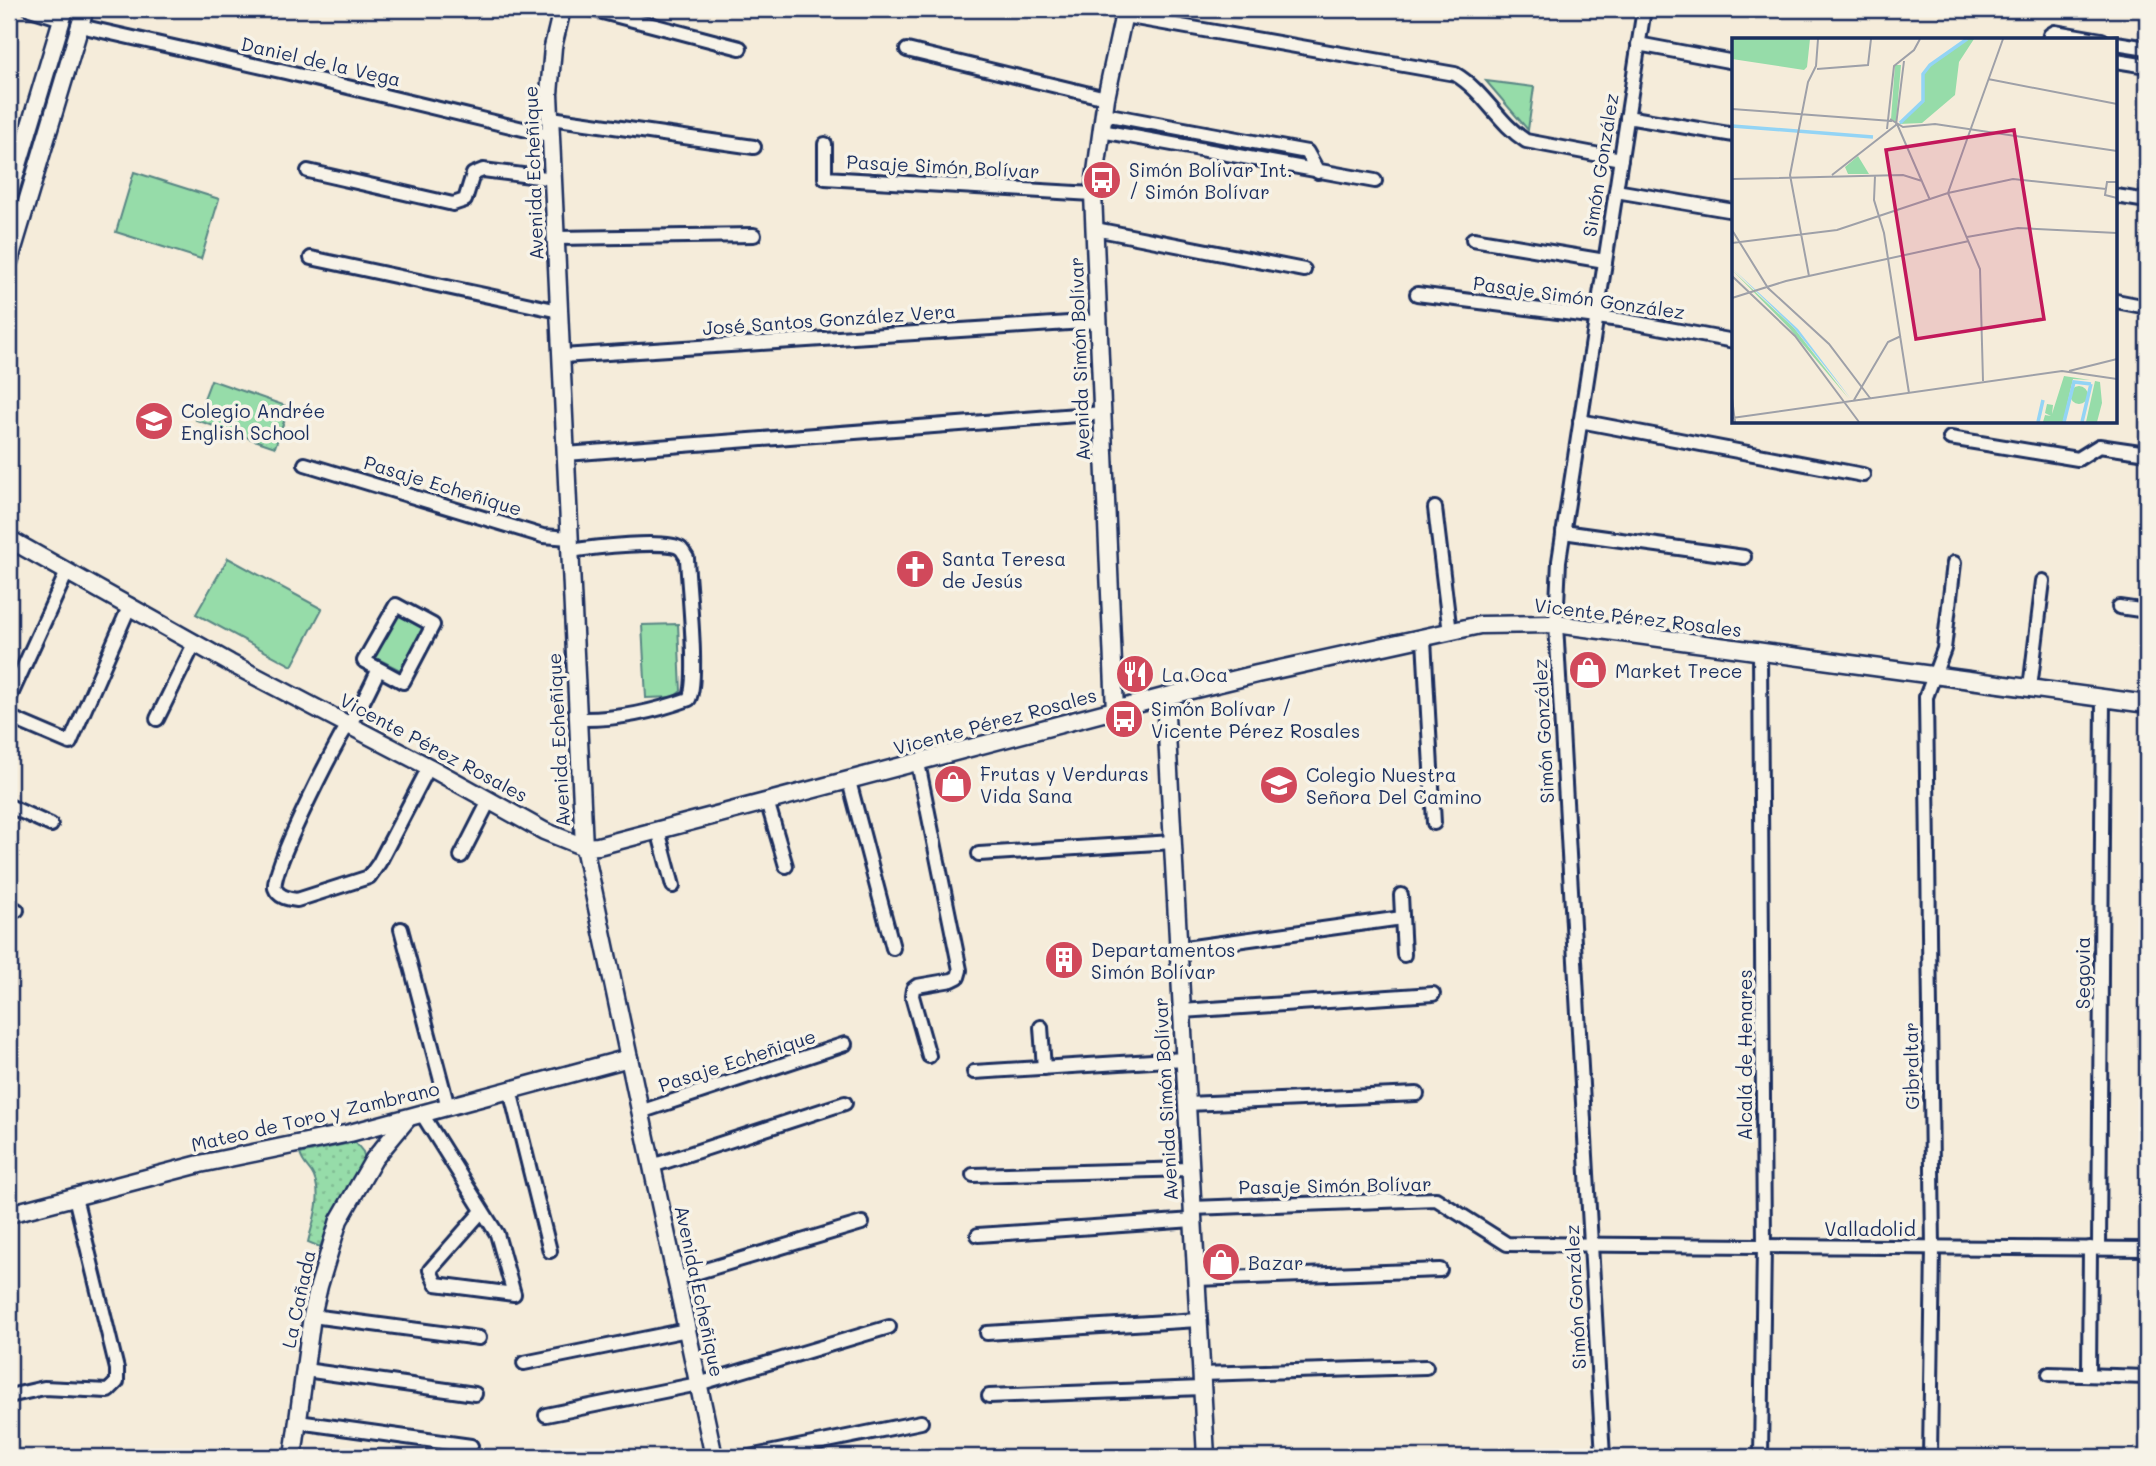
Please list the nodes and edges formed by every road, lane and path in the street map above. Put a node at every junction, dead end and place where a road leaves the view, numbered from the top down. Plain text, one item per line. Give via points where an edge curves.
1 (30, 9) edge
2 (85, 9) edge
3 (562, 9) edge
4 (590, 9) edge
5 (1644, 9) edge
6 (1124, 13) edge
7 (64, 14) edge
8 (80, 26) junction
9 (2049, 38) edge
10 (2090, 38) edge
11 (2118, 43) edge
12 (1638, 44) junction
13 (740, 48) dead end
14 (2147, 48) edge
15 (907, 50) dead end
16 (1732, 61) edge
17 (2118, 61) edge
18 (2147, 66) edge
19 (1106, 98) junction
20 (1104, 114) junction
21 (1627, 117) junction
22 (551, 118) junction
23 (1101, 131) junction
24 (1732, 135) edge
25 (552, 136) junction
26 (825, 144) dead end
27 (754, 147) dead end
28 (1621, 159) junction
29 (308, 171) dead end
30 (1318, 172) junction
31 (554, 179) junction
32 (1375, 181) dead end
33 (1616, 191) junction
34 (9, 194) edge
35 (1093, 194) junction
36 (2118, 196) edge
37 (2147, 201) edge
38 (1732, 211) edge
39 (1095, 229) junction
40 (754, 235) dead end
41 (556, 238) junction
42 (1473, 239) dead end
43 (311, 258) dead end
44 (1605, 261) junction
45 (9, 262) edge
46 (1304, 270) dead end
47 (1417, 294) dead end
48 (2118, 301) edge
49 (2147, 307) edge
50 (559, 311) junction
51 (1596, 317) junction
52 (1098, 321) junction
53 (1732, 341) edge
54 (562, 356) junction
55 (1103, 413) junction
56 (1580, 421) junction
57 (1950, 438) dead end
58 (2147, 453) edge
59 (566, 454) junction
60 (305, 464) dead end
61 (1863, 475) dead end
62 (1435, 508) dead end
63 (1563, 532) junction
64 (9, 539) edge
65 (570, 545) junction
66 (1744, 557) dead end
67 (1954, 563) dead end
68 (66, 572) junction
69 (2043, 581) dead end
70 (130, 605) junction
71 (2119, 607) dead end
72 (2147, 611) edge
73 (1556, 624) junction
74 (1450, 633) junction
75 (1424, 639) junction
76 (195, 642) junction
77 (1760, 652) junction
78 (379, 669) junction
79 (1934, 675) junction
80 (2030, 688) junction
81 (1165, 697) junction
82 (2103, 698) junction
83 (9, 699) edge
84 (2147, 704) edge
85 (1115, 711) junction
86 (9, 717) edge
87 (157, 719) dead end
88 (578, 719) junction
89 (348, 725) junction
90 (918, 763) junction
91 (429, 767) junction
92 (849, 781) junction
93 (489, 801) junction
94 (767, 801) junction
95 (9, 806) edge
96 (1434, 823) dead end
97 (51, 825) dead end
98 (658, 830) junction
99 (1173, 842) junction
100 (584, 847) junction
101 (979, 854) dead end
102 (461, 856) dead end
103 (786, 866) dead end
104 (673, 886) dead end
105 (1401, 895) dead end
106 (1402, 918) junction
107 (401, 929) dead end
108 (894, 948) dead end
109 (1178, 949) junction
110 (1404, 955) dead end
111 (1433, 994) dead end
112 (1182, 1011) junction
113 (1041, 1027) dead end
114 (845, 1044) dead end
115 (929, 1056) dead end
116 (629, 1058) junction
117 (1184, 1059) junction
118 (1044, 1068) junction
119 (974, 1072) dead end
120 (510, 1090) junction
121 (1418, 1094) dead end
122 (845, 1103) dead end
123 (1187, 1104) junction
124 (447, 1107) junction
125 (640, 1112) junction
126 (415, 1116) junction
127 (375, 1127) junction
128 (374, 1158) junction
129 (652, 1166) junction
130 (1190, 1169) junction
131 (974, 1175) dead end
132 (75, 1196) junction
133 (482, 1211) junction
134 (9, 1214) edge
135 (1193, 1214) junction
136 (862, 1223) dead end
137 (978, 1234) dead end
138 (1592, 1244) junction
139 (1764, 1246) junction
140 (1933, 1247) junction
141 (2094, 1248) junction
142 (2147, 1249) edge
143 (550, 1251) dead end
144 (1440, 1270) dead end
145 (675, 1279) junction
146 (1196, 1279) junction
147 (312, 1316) junction
148 (1198, 1320) junction
149 (888, 1326) dead end
150 (687, 1330) junction
151 (987, 1333) dead end
152 (479, 1338) dead end
153 (524, 1363) dead end
154 (1426, 1367) dead end
155 (305, 1370) junction
156 (2049, 1374) dead end
157 (2089, 1375) junction
158 (2147, 1377) edge
159 (1202, 1381) junction
160 (698, 1384) junction
161 (475, 1394) dead end
162 (9, 1396) edge
163 (989, 1396) dead end
164 (546, 1415) dead end
165 (298, 1422) junction
166 (921, 1422) dead end
167 (471, 1446) dead end
168 (293, 1457) edge
169 (714, 1457) edge
170 (749, 1457) edge
171 (1206, 1457) edge
172 (1603, 1457) edge
173 (1761, 1457) edge
174 (1930, 1457) edge

1 - 7 street
2 - 8 street
3 - 22 street, Avenida Echeñique via 550,70
4 - 13 street
5 - 12 street, Simón González
6 - 19 street, Avenida Simón Bolívar
6 - 28 street via 1455,74 1469,82 1513,133 1526,141
7 - 34 street
8 - 25 street, Daniel de la Vega
8 - 45 street
9 - 10 street via 2055,32
11 - 14 street
12 - 16 street
12 - 21 street, Simón González
15 - 19 street
17 - 18 street
19 - 20 street, Avenida Simón Bolívar
20 - 23 street, Avenida Simón Bolívar
20 - 30 street via 1307,152
21 - 24 street
21 - 28 street, Simón González
22 - 25 street, Avenida Echeñique
22 - 27 street
23 - 30 street
23 - 35 street, Avenida Simón Bolívar
25 - 31 street, Avenida Echeñique
26 - 35 street, Pasaje Simón Bolívar via 825,178
28 - 33 street, Simón González
29 - 31 street via 453,204 465,200 473,174 483,170
30 - 32 street
31 - 41 street, Avenida Echeñique
33 - 38 street
33 - 44 street, Simón González
35 - 39 street, Avenida Simón Bolívar
36 - 37 street
39 - 46 street
39 - 52 street, Avenida Simón Bolívar
40 - 41 street
41 - 50 street, Avenida Echeñique
42 - 44 street, Pasaje Simón González
43 - 50 street
44 - 51 street, Simón González
47 - 51 street, Pasaje Simón González
48 - 49 street
50 - 54 street, Avenida Echeñique
51 - 53 street, Pasaje Simón González
51 - 56 street, Simón González
52 - 54 street, José Santos González Vera
52 - 55 street, Avenida Simón Bolívar
54 - 59 street, Avenida Echeñique
55 - 59 street
55 - 85 street, Avenida Simón Bolívar
56 - 61 street
56 - 63 street, Simón González
57 - 58 street via 2078,459 2099,446
59 - 65 street, Avenida Echeñique
60 - 65 street, Pasaje Echeñique
62 - 74 street
63 - 66 street
63 - 73 street, Simón González
64 - 68 street, Vicente Pérez Rosales
65 - 88 street, Avenida Echeñique
65 - 88 street, Pasaje Echeñique via 668,543 680,548 687,558 693,675 689,699 620,717
67 - 79 street, Gibraltar via 1944,649
68 - 70 street, Vicente Pérez Rosales
68 - 83 street
69 - 80 street
70 - 76 street, Vicente Pérez Rosales
70 - 86 street via 70,743
71 - 72 street
73 - 74 street, Vicente Pérez Rosales via 1480,625
73 - 77 street, Vicente Pérez Rosales
73 - 138 street, Simón González
74 - 75 street, Vicente Pérez Rosales
75 - 81 street, Vicente Pérez Rosales
75 - 96 street
76 - 87 street
76 - 89 street, Vicente Pérez Rosales
77 - 79 street, Vicente Pérez Rosales
77 - 139 street, Alcalá de Henares
78 - 78 street via 364,661 396,604 433,625 403,682
78 - 89 street
79 - 80 street, Vicente Pérez Rosales
79 - 140 street, Gibraltar via 1926,697
80 - 82 street, Vicente Pérez Rosales
81 - 85 street, Vicente Pérez Rosales
81 - 99 street, Avenida Simón Bolívar
82 - 84 street, Vicente Pérez Rosales
82 - 141 street, Segovia
85 - 90 street, Vicente Pérez Rosales
88 - 100 street, Avenida Echeñique
89 - 91 street, Vicente Pérez Rosales
89 - 91 street via 275,876 274,886 287,898 297,900 369,877
90 - 92 street, Vicente Pérez Rosales
90 - 115 street via 960,970 952,980 914,989
91 - 93 street, Vicente Pérez Rosales
92 - 94 street, Vicente Pérez Rosales
92 - 108 street
93 - 100 street, Vicente Pérez Rosales
93 - 102 street
94 - 98 street, Vicente Pérez Rosales
94 - 103 street
95 - 97 street
98 - 100 street, Vicente Pérez Rosales
98 - 104 street
99 - 101 street
99 - 109 street, Avenida Simón Bolívar
100 - 116 street, Avenida Echeñique
105 - 106 street
106 - 109 street
106 - 110 street
107 - 124 street
109 - 112 street, Avenida Simón Bolívar
111 - 112 street
112 - 117 street, Avenida Simón Bolívar
113 - 118 street
114 - 125 street, Pasaje Echeñique
116 - 120 street, Mateo de Toro y Zambrano
116 - 125 street, Avenida Echeñique
117 - 118 street
117 - 123 street, Avenida Simón Bolívar
118 - 119 street
120 - 124 street, Mateo de Toro y Zambrano
120 - 143 street
121 - 123 street
122 - 129 street
123 - 130 street, Avenida Simón Bolívar
124 - 126 street, Mateo de Toro y Zambrano
125 - 129 street, Avenida Echeñique
126 - 127 street, Mateo de Toro y Zambrano
126 - 128 street, La Cañada
126 - 133 street
127 - 128 street, La Cañada
127 - 132 street, Mateo de Toro y Zambrano
128 - 147 street, La Cañada via 339,1220
129 - 145 street, Avenida Echeñique
130 - 131 street
130 - 135 street, Avenida Simón Bolívar
132 - 134 street, Mateo de Toro y Zambrano
132 - 162 street via 117,1382 108,1391 44,1388
133 - 133 street via 430,1270 436,1284 514,1294 496,1234
135 - 137 street, Pasaje Simón Bolívar
135 - 138 street, Pasaje Simón Bolívar via 1436,1199 1507,1244
135 - 146 street, Avenida Simón Bolívar
136 - 145 street
138 - 139 street, Valladolid
138 - 172 street, Simón González
139 - 140 street, Valladolid
139 - 173 street, Alcalá de Henares
140 - 141 street, Valladolid
140 - 174 street, Gibraltar
141 - 142 street, Valladolid
141 - 157 street, Segovia
144 - 146 street
145 - 150 street, Avenida Echeñique
146 - 148 street, Avenida Simón Bolívar
147 - 152 street
147 - 155 street, La Cañada
148 - 151 street
148 - 159 street, Avenida Simón Bolívar
149 - 160 street
150 - 153 street
150 - 160 street, Avenida Echeñique
154 - 159 street
155 - 161 street
155 - 165 street, La Cañada
156 - 157 street
157 - 158 street
159 - 163 street
159 - 171 street, Avenida Simón Bolívar
160 - 164 street
160 - 169 street, Avenida Echeñique
165 - 167 street
165 - 168 street, La Cañada
166 - 170 street

